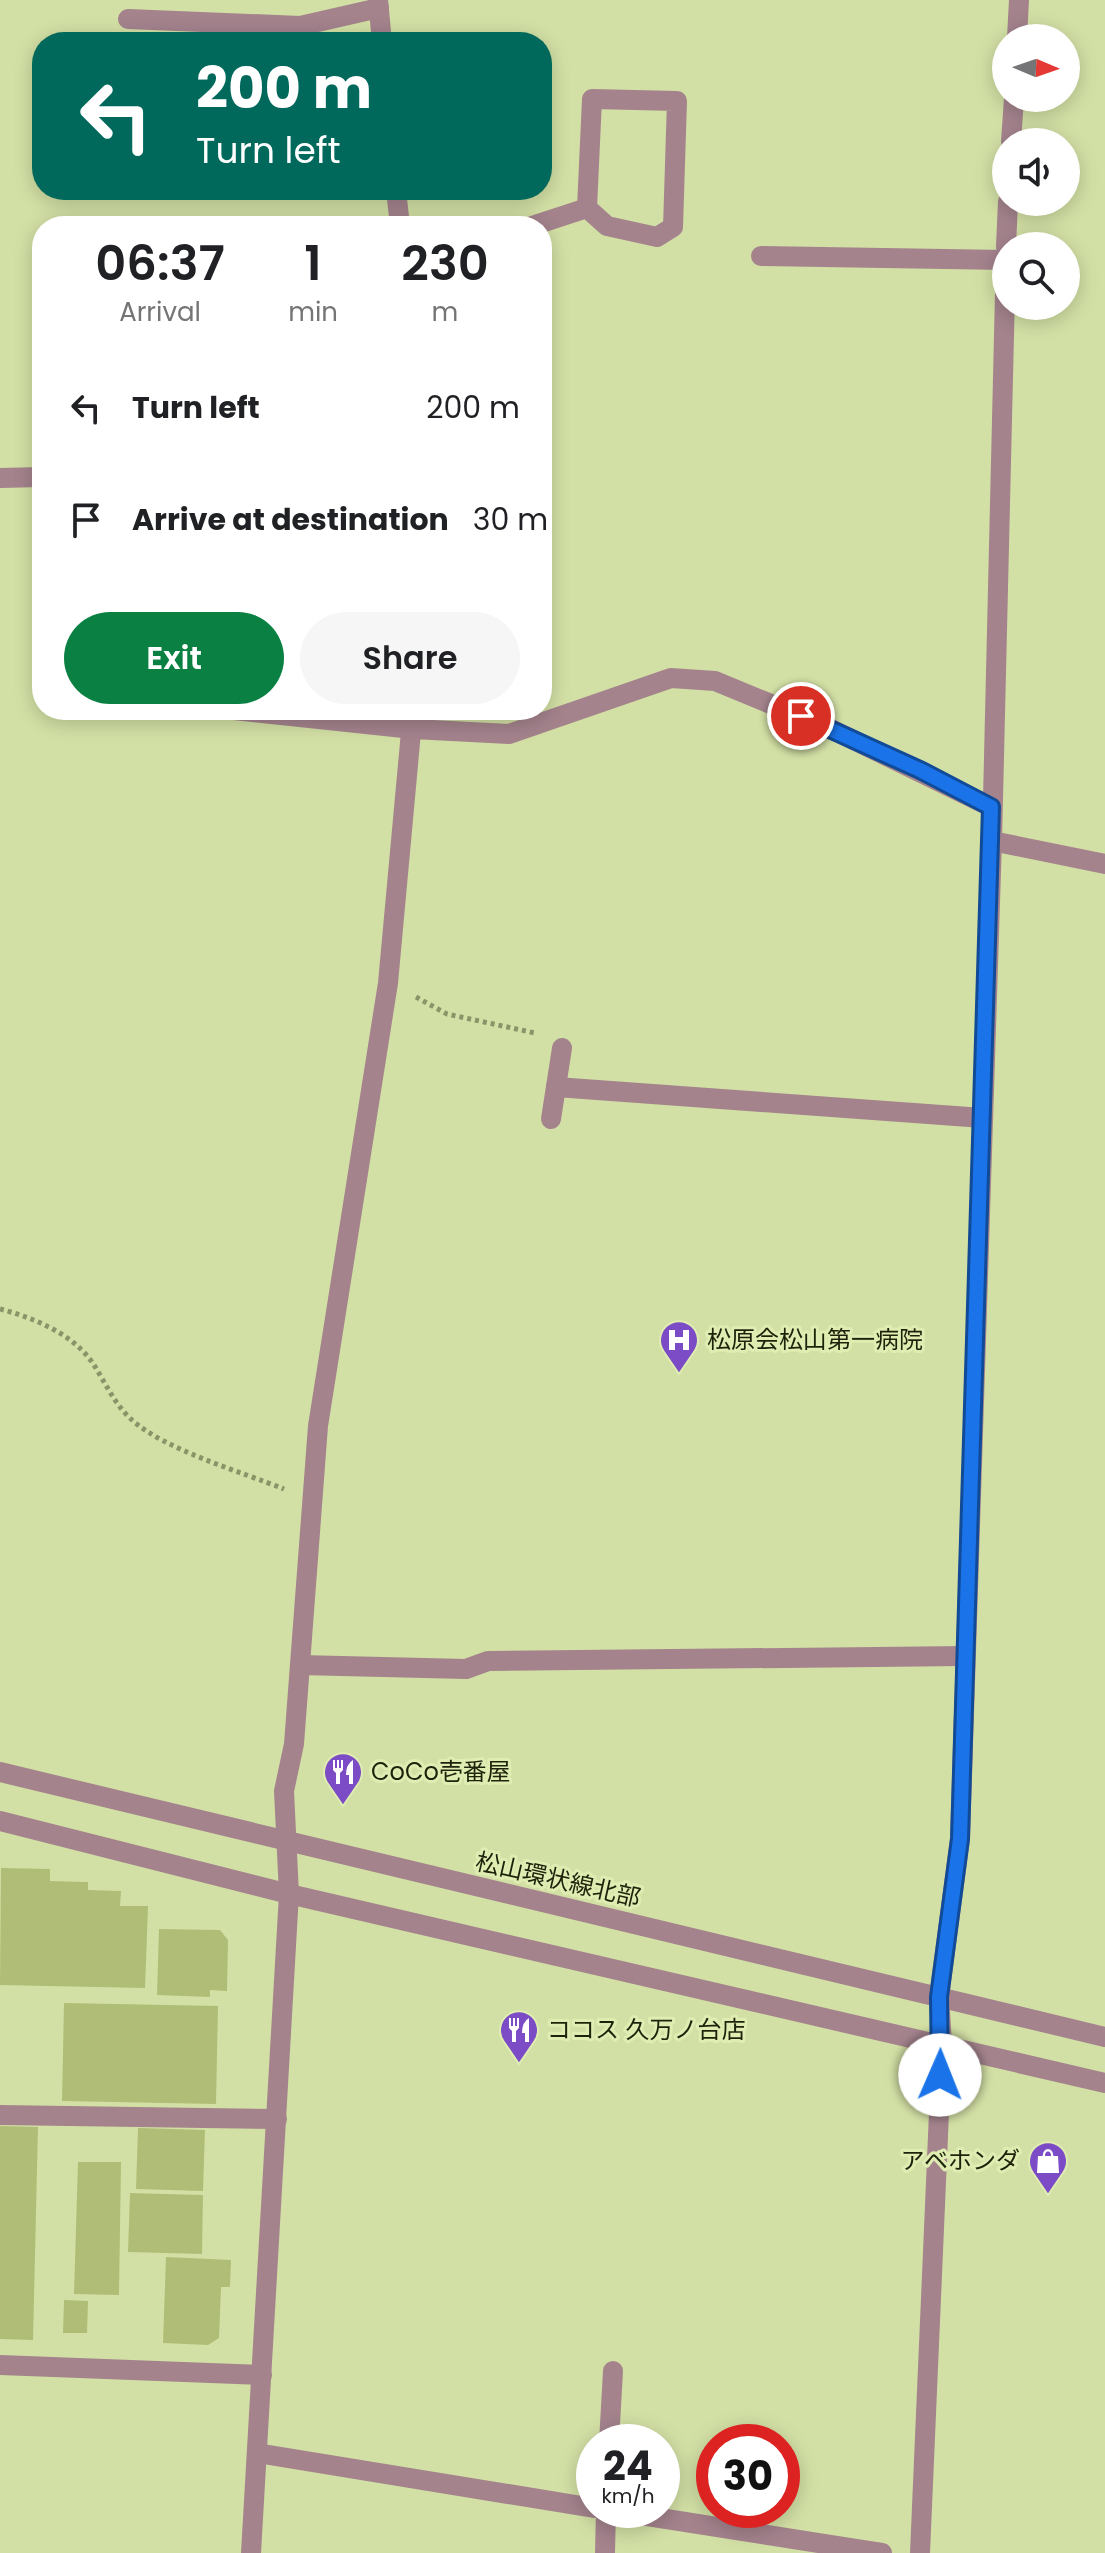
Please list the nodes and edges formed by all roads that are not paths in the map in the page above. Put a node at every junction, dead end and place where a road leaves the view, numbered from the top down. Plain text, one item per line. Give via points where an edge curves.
1 (173, 0) edge
2 (1019, 0) edge
3 (378, 4) edge
4 (128, 19) dead end
5 (172, 21) junction
6 (1018, 24) edge
7 (381, 32) edge
8 (587, 208) junction
9 (552, 219) edge
10 (761, 256) dead end
11 (992, 260) edge
12 (1004, 320) edge
13 (32, 477) edge
14 (0, 478) edge
15 (552, 719) edge
16 (413, 720) edge
17 (550, 720) edge
18 (991, 807) junction
19 (992, 841) junction
20 (1105, 864) edge
21 (562, 1048) dead end
22 (556, 1087) junction
23 (983, 1118) junction
24 (551, 1119) dead end
25 (965, 1656) junction
26 (300, 1665) junction
27 (0, 1772) edge
28 (0, 1821) edge
29 (287, 1842) junction
30 (289, 1894) junction
31 (939, 1997) junction
32 (1105, 2037) edge
33 (942, 2043) junction
34 (1105, 2083) edge
35 (0, 2115) edge
36 (277, 2119) junction
37 (0, 2365) edge
38 (613, 2371) dead end
39 (262, 2375) junction
40 (610, 2424) edge
41 (257, 2453) junction
42 (576, 2505) edge
43 (680, 2521) edge
44 (607, 2528) edge
45 (251, 2553) edge
46 (605, 2553) edge
47 (882, 2553) edge
48 (920, 2553) edge

1 - 5 street
2 - 6 street
3 - 5 street via 300,26
3 - 7 street
4 - 5 street
8 - 8 street via 592,99 677,101 673,227 657,237 607,226
8 - 9 street
10 - 11 street
12 - 18 street
13 - 14 street
15 - 18 street via 671,678 715,681 829,728
16 - 17 street via 509,734
16 - 26 street via 388,983 336,1295 311,1500
18 - 19 street
19 - 20 street
19 - 23 street
21 - 22 street
22 - 23 street
22 - 24 street
23 - 25 street
25 - 26 street via 488,1661 466,1669
25 - 31 street via 960,1839
26 - 29 street via 284,1791
27 - 29 street, 松山環状線北部
28 - 30 street
29 - 30 street
29 - 31 street, 松山環状線北部
30 - 33 street
30 - 36 street
31 - 32 street, 松山環状線北部
31 - 33 street
33 - 34 street
33 - 48 street
35 - 36 street
36 - 39 street
37 - 39 street
38 - 40 street
39 - 41 street
41 - 42 street
41 - 45 street
43 - 47 street
44 - 46 street

